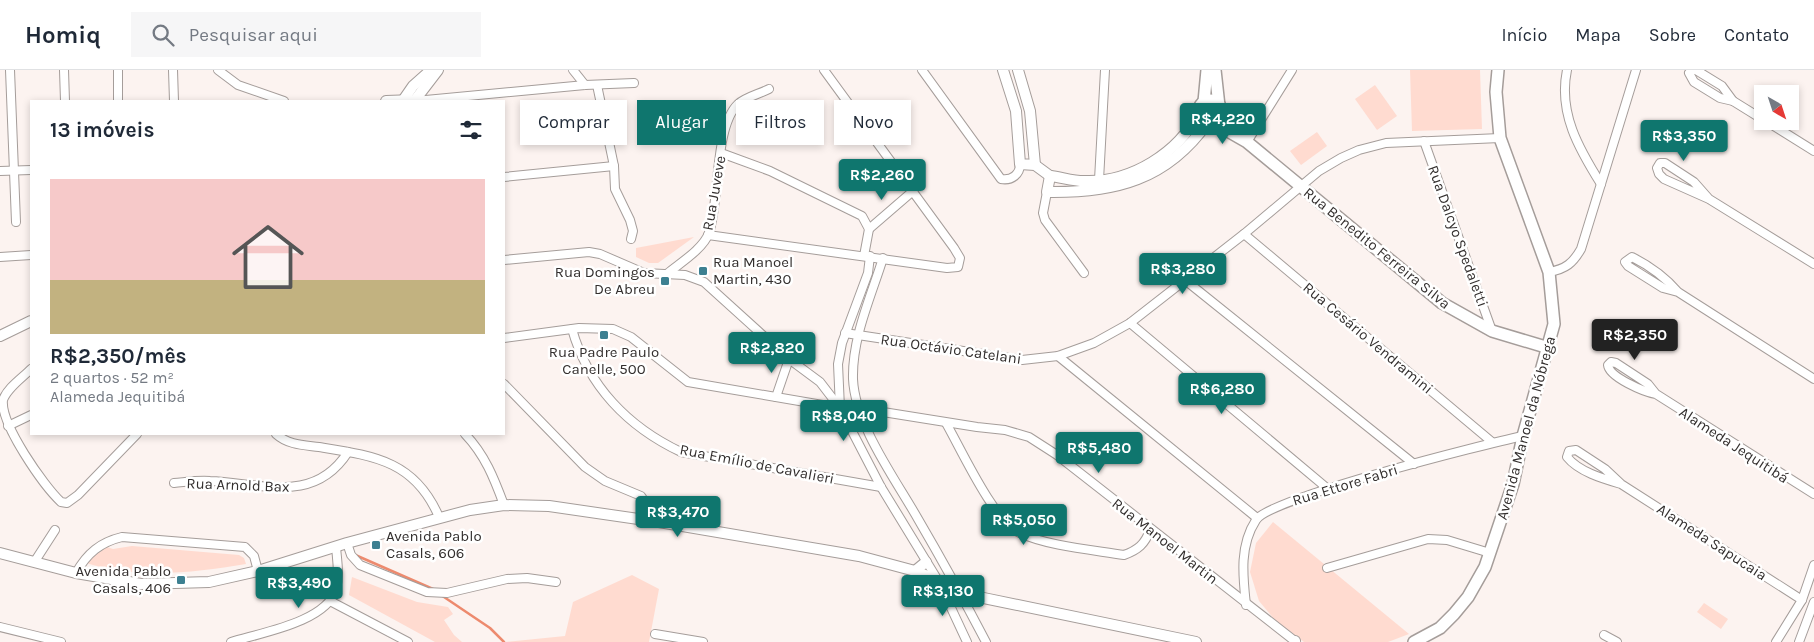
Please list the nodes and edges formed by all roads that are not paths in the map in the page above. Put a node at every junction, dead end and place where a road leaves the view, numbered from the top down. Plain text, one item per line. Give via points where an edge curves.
1 (10, 70) edge
2 (64, 70) edge
3 (118, 70) edge
4 (173, 70) edge
5 (218, 70) edge
6 (431, 70) edge
7 (438, 70) edge
8 (572, 70) edge
9 (824, 70) edge
10 (922, 70) edge
11 (1003, 70) edge
12 (1018, 70) edge
13 (1105, 70) edge
14 (1207, 70) edge
15 (1215, 70) edge
16 (1292, 70) edge
17 (1498, 70) edge
18 (1567, 70) edge
19 (1636, 70) edge
20 (1695, 70) edge
21 (634, 83) dead end
22 (585, 84) junction
23 (597, 85) junction
24 (769, 89) dead end
25 (65, 100) edge
26 (118, 100) edge
27 (174, 100) edge
28 (281, 100) edge
29 (410, 100) edge
30 (1733, 101) junction
31 (1202, 107) junction
32 (1754, 114) edge
33 (1215, 116) junction
34 (1780, 130) edge
35 (1500, 138) junction
36 (1246, 141) junction
37 (1424, 141) junction
38 (1814, 151) edge
39 (721, 153) junction
40 (1020, 164) junction
41 (1035, 165) junction
42 (614, 166) junction
43 (30, 170) edge
44 (0, 171) edge
45 (14, 171) junction
46 (1050, 176) junction
47 (505, 177) edge
48 (1070, 180) junction
49 (1100, 180) junction
50 (1600, 184) junction
51 (1301, 186) junction
52 (912, 191) junction
53 (1047, 192) junction
54 (1068, 192) junction
55 (1709, 199) junction
56 (16, 222) dead end
57 (869, 229) junction
58 (1244, 234) junction
59 (708, 235) junction
60 (630, 239) dead end
61 (30, 255) edge
62 (867, 256) junction
63 (0, 257) edge
64 (883, 258) junction
65 (505, 260) edge
66 (1814, 264) edge
67 (1549, 272) junction
68 (668, 274) junction
69 (1084, 274) dead end
70 (1185, 280) junction
71 (1678, 292) junction
72 (30, 321) edge
73 (1130, 323) junction
74 (572, 329) junction
75 (1492, 331) junction
76 (845, 333) junction
77 (0, 336) edge
78 (858, 336) junction
79 (505, 338) edge
80 (1549, 348) junction
81 (1058, 356) junction
82 (789, 359) junction
83 (30, 370) edge
84 (1814, 379) edge
85 (505, 385) edge
86 (1656, 394) junction
87 (776, 397) junction
88 (840, 408) junction
89 (858, 408) junction
90 (30, 415) edge
91 (946, 423) junction
92 (8, 426) junction
93 (137, 435) edge
94 (277, 435) edge
95 (467, 435) edge
96 (1523, 436) junction
97 (1492, 442) junction
98 (348, 452) junction
99 (1414, 464) junction
100 (174, 483) dead end
101 (1621, 484) junction
102 (881, 487) junction
103 (1328, 489) junction
104 (1814, 494) edge
105 (504, 505) junction
106 (439, 517) junction
107 (1257, 518) junction
108 (659, 522) junction
109 (55, 530) dead end
110 (1150, 530) junction
111 (346, 544) junction
112 (336, 546) junction
113 (0, 553) edge
114 (1490, 553) junction
115 (35, 562) junction
116 (926, 562) junction
117 (1814, 565) edge
118 (1327, 568) dead end
119 (258, 571) junction
120 (915, 571) junction
121 (76, 572) junction
122 (556, 582) dead end
123 (939, 582) junction
124 (960, 591) junction
125 (1802, 600) junction
126 (330, 601) junction
127 (1814, 602) edge
128 (1246, 605) junction
129 (0, 627) edge
130 (655, 634) dead end
131 (1604, 635) dead end
132 (964, 641) edge
133 (61, 642) edge
134 (232, 642) edge
135 (408, 642) edge
136 (703, 642) edge
137 (986, 642) edge
138 (1196, 642) edge
139 (1295, 642) edge
140 (1414, 642) edge
141 (1617, 642) edge
142 (1776, 642) edge
143 (1800, 642) edge

1 - 45 street
2 - 25 street
3 - 26 street
4 - 27 street
5 - 28 street via 238,85
6 - 29 street via 413,86
7 - 29 street
8 - 22 street
9 - 52 street
10 - 40 street via 1002,179 1014,177
11 - 40 street via 1016,111
12 - 41 street via 1030,111
13 - 49 street
14 - 31 main road
15 - 33 main road
16 - 36 street
17 - 35 main road, Avenida Manoel da Nóbrega via 1496,92
18 - 50 street via 1563,97 1567,118 1585,160
19 - 50 street
20 - 30 street via 1722,86
20 - 30 street via 1689,73 1694,82 1720,98
21 - 23 street
22 - 23 street
22 - 29 street
23 - 42 street
24 - 39 street, Rua Juveve via 740,103 731,112
30 - 32 street
31 - 33 main road via 1200,116
31 - 33 main road via 1212,101
31 - 49 street via 1187,133 1159,158 1136,170
33 - 36 main road, Rua Benedito Ferreira Silva
33 - 54 street via 1184,150 1147,177 1111,188
34 - 38 street
35 - 37 street, Rua Octávio Catelani
35 - 67 main road, Avenida Manoel da Nóbrega
36 - 51 main road, Rua Benedito Ferreira Silva
37 - 51 street, Rua Octávio Catelani via 1386,143 1359,150 1326,167
37 - 75 street, Rua Dalcyo Spedaletti
39 - 57 street via 770,171 843,206 862,216
39 - 59 street, Rua Juveve
40 - 41 street
41 - 46 street
42 - 47 street
42 - 60 street via 615,189 630,220
43 - 45 street
44 - 45 street
45 - 56 street
46 - 48 street
46 - 53 street
48 - 49 street
48 - 54 street
50 - 67 street via 1581,249 1574,262
51 - 58 street, Rua Octávio Catelani
51 - 75 main road, Rua Benedito Ferreira Silva via 1442,303
52 - 57 street
52 - 64 street via 961,263 958,267 947,268
53 - 54 street
53 - 69 street via 1045,220
55 - 55 street via 1694,182 1660,163 1657,168 1664,178
55 - 66 street
57 - 62 street
58 - 70 street, Rua Octávio Catelani
58 - 97 street, Rua Cesário Vendramini
59 - 62 street
59 - 68 street, Rua Juveve
61 - 63 street
62 - 64 street
62 - 76 street via 868,273
64 - 78 street
65 - 68 street via 589,252 644,273
67 - 80 main road, Avenida Manoel da Nóbrega via 1554,324
68 - 82 street via 685,275 714,289
70 - 73 street, Rua Octávio Catelani
70 - 99 street
71 - 71 street via 1667,278 1632,257 1625,262 1663,288
71 - 84 street
72 - 77 street
73 - 81 street, Rua Octávio Catelani via 1094,343
73 - 103 street
74 - 79 street, Rua Manoel Martin
74 - 87 street, Rua Manoel Martin via 613,329 631,337 688,382
74 - 102 street, Rua Emílio de Cavalieri via 592,376 607,398 627,419 665,444 681,452
75 - 80 main road, Rua Benedito Ferreira Silva
76 - 78 street, Rua Octávio Catelani
76 - 88 street via 838,364
78 - 81 street, Rua Octávio Catelani via 1022,360
78 - 89 street via 853,379
80 - 96 main road, Avenida Manoel da Nóbrega
81 - 107 street
82 - 87 street
82 - 88 street via 820,382
83 - 92 street via 4,400 2,411
85 - 108 street via 566,451 605,481 641,496
86 - 86 street, Alameda Jequitibá via 1648,384 1616,362 1608,365 1611,372 1642,391
86 - 104 street, Alameda Jequitibá
87 - 88 street, Rua Manoel Martin
88 - 89 street, Rua Manoel Martin
88 - 102 street
89 - 91 street, Rua Manoel Martin
89 - 124 street
90 - 92 street
91 - 110 street, Rua Manoel Martin via 1006,430 1029,437 1057,455
91 - 110 street via 1002,520 1019,533 1124,555 1136,551 1146,541
92 - 93 street via 22,453 63,503 78,495
94 - 98 street via 295,444
95 - 105 street via 491,469
96 - 97 street, Rua Ettore Fabri
96 - 114 main road, Avenida Manoel da Nóbrega via 1513,484
97 - 99 street, Rua Ettore Fabri
98 - 100 street, Rua Arnold Bax via 340,466 301,486 267,487 209,481
98 - 106 street via 389,463 407,472 431,498
99 - 103 street, Rua Ettore Fabri
101 - 101 street, Alameda Sapucaia via 1576,450 1572,449 1567,454 1571,461 1599,478
101 - 125 street, Alameda Sapucaia
102 - 116 street
103 - 107 street, Rua Ettore Fabri via 1277,507
105 - 106 street
105 - 108 street via 549,506
106 - 111 street
107 - 128 street via 1246,538 1243,577
108 - 120 street via 859,556
109 - 115 street
110 - 128 street, Rua Manoel Martin
111 - 112 street
111 - 122 street via 360,565 427,592 447,593 507,579
112 - 119 street
112 - 126 street via 336,590
113 - 115 street
114 - 118 street via 1447,540 1428,539
114 - 140 main road, Avenida Manoel da Nóbrega via 1461,606 1440,628
115 - 121 street
116 - 120 street
116 - 123 street
117 - 125 street
119 - 121 street via 209,582 178,584 141,584
119 - 121 street via 254,556 245,547 122,537 106,541 92,551
120 - 123 street
123 - 124 street
123 - 132 street
124 - 137 street
124 - 138 street
125 - 142 street
126 - 134 street via 305,619
126 - 135 street
127 - 143 street
128 - 139 street, Rua Manoel Martin
129 - 133 street
130 - 136 street
131 - 141 street

